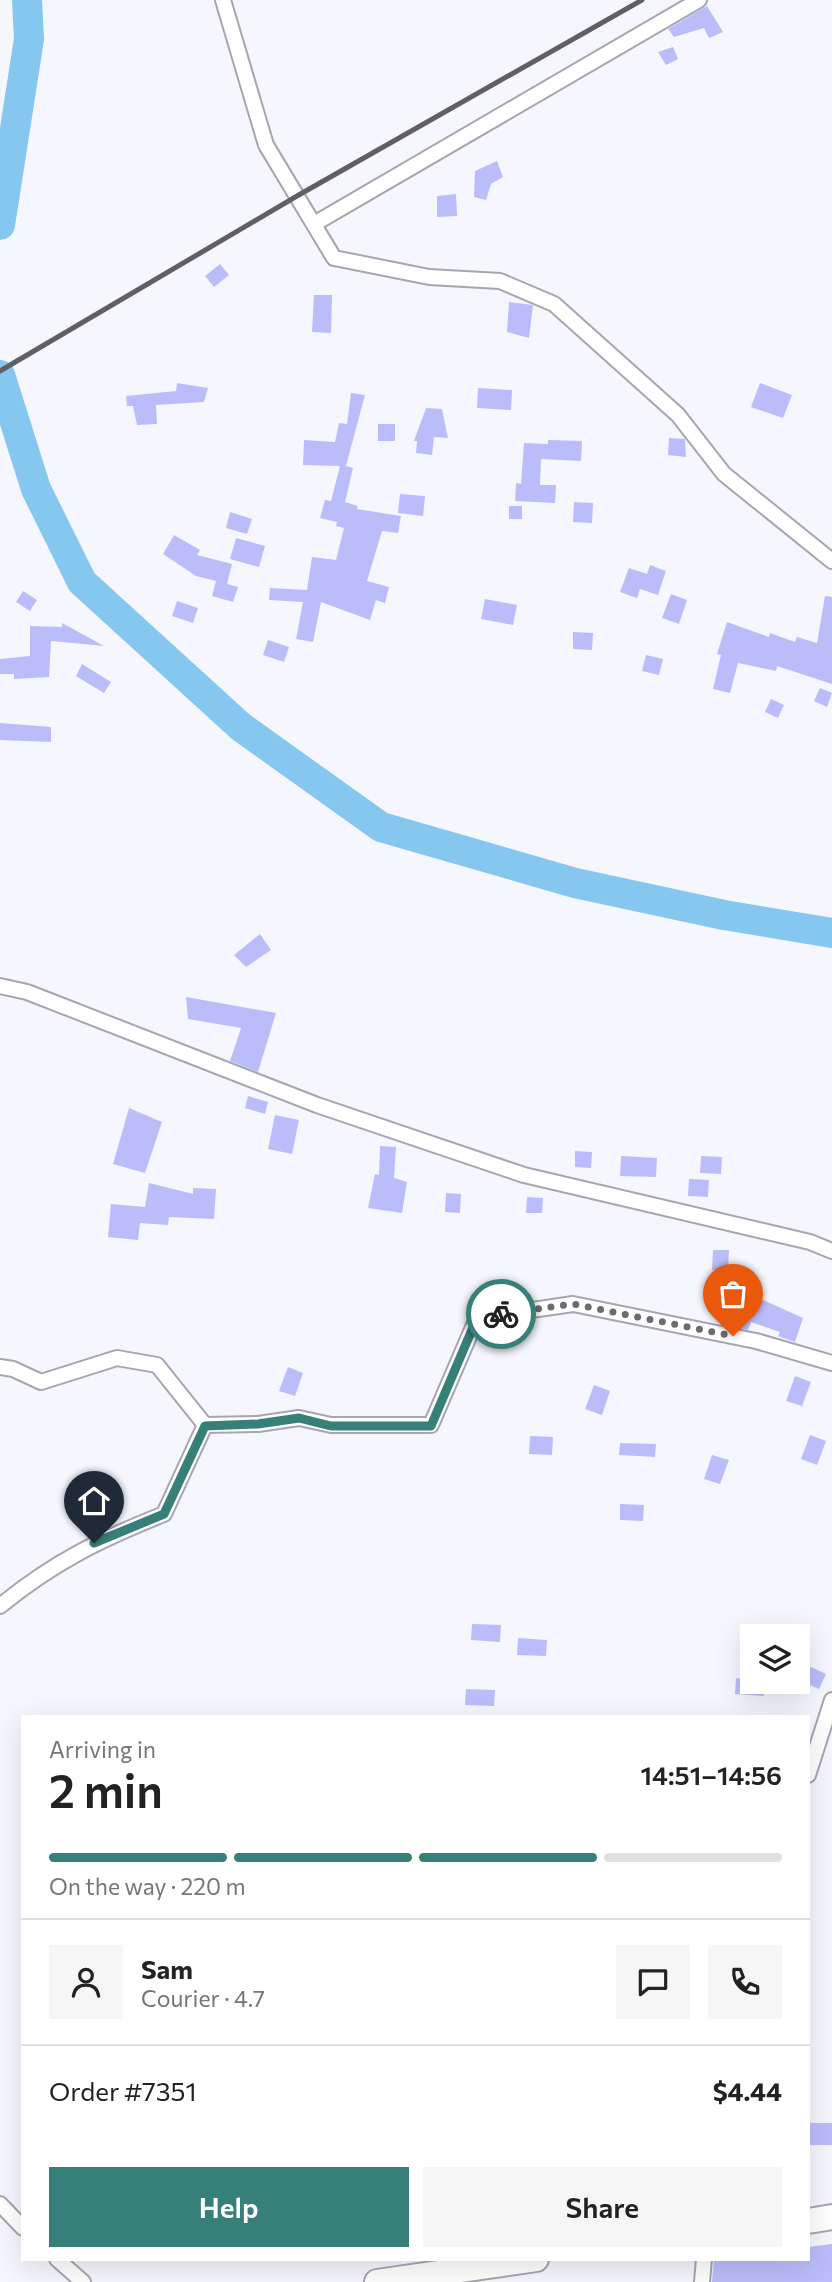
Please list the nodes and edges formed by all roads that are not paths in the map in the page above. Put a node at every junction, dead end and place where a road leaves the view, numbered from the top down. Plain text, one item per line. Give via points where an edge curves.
1 (223, 0) edge
2 (699, 0) edge
3 (314, 224) junction
4 (832, 561) edge
5 (0, 986) edge
6 (832, 1251) edge
7 (832, 1363) edge
8 (0, 1367) edge
9 (205, 1426) junction
10 (0, 1606) edge
11 (832, 1700) edge
12 (810, 1769) edge
13 (0, 2204) edge
14 (832, 2217) edge
15 (810, 2221) edge
16 (21, 2226) edge
17 (59, 2261) edge
18 (522, 2261) edge
19 (704, 2261) edge
20 (83, 2282) edge
21 (377, 2282) edge
22 (702, 2282) edge

1 - 3 street via 266,145
2 - 3 street
3 - 4 street via 334,258 429,277 500,281 554,304 678,415 724,474
5 - 6 street via 27,992 317,1105 524,1175
7 - 9 street via 756,1341 573,1304 477,1318 431,1426 331,1426 299,1418
8 - 9 street via 41,1382 117,1358 157,1364
9 - 10 street via 164,1514 94,1543 41,1573
11 - 12 street
13 - 16 street
14 - 15 highway
17 - 20 street
18 - 21 highway
19 - 22 street

